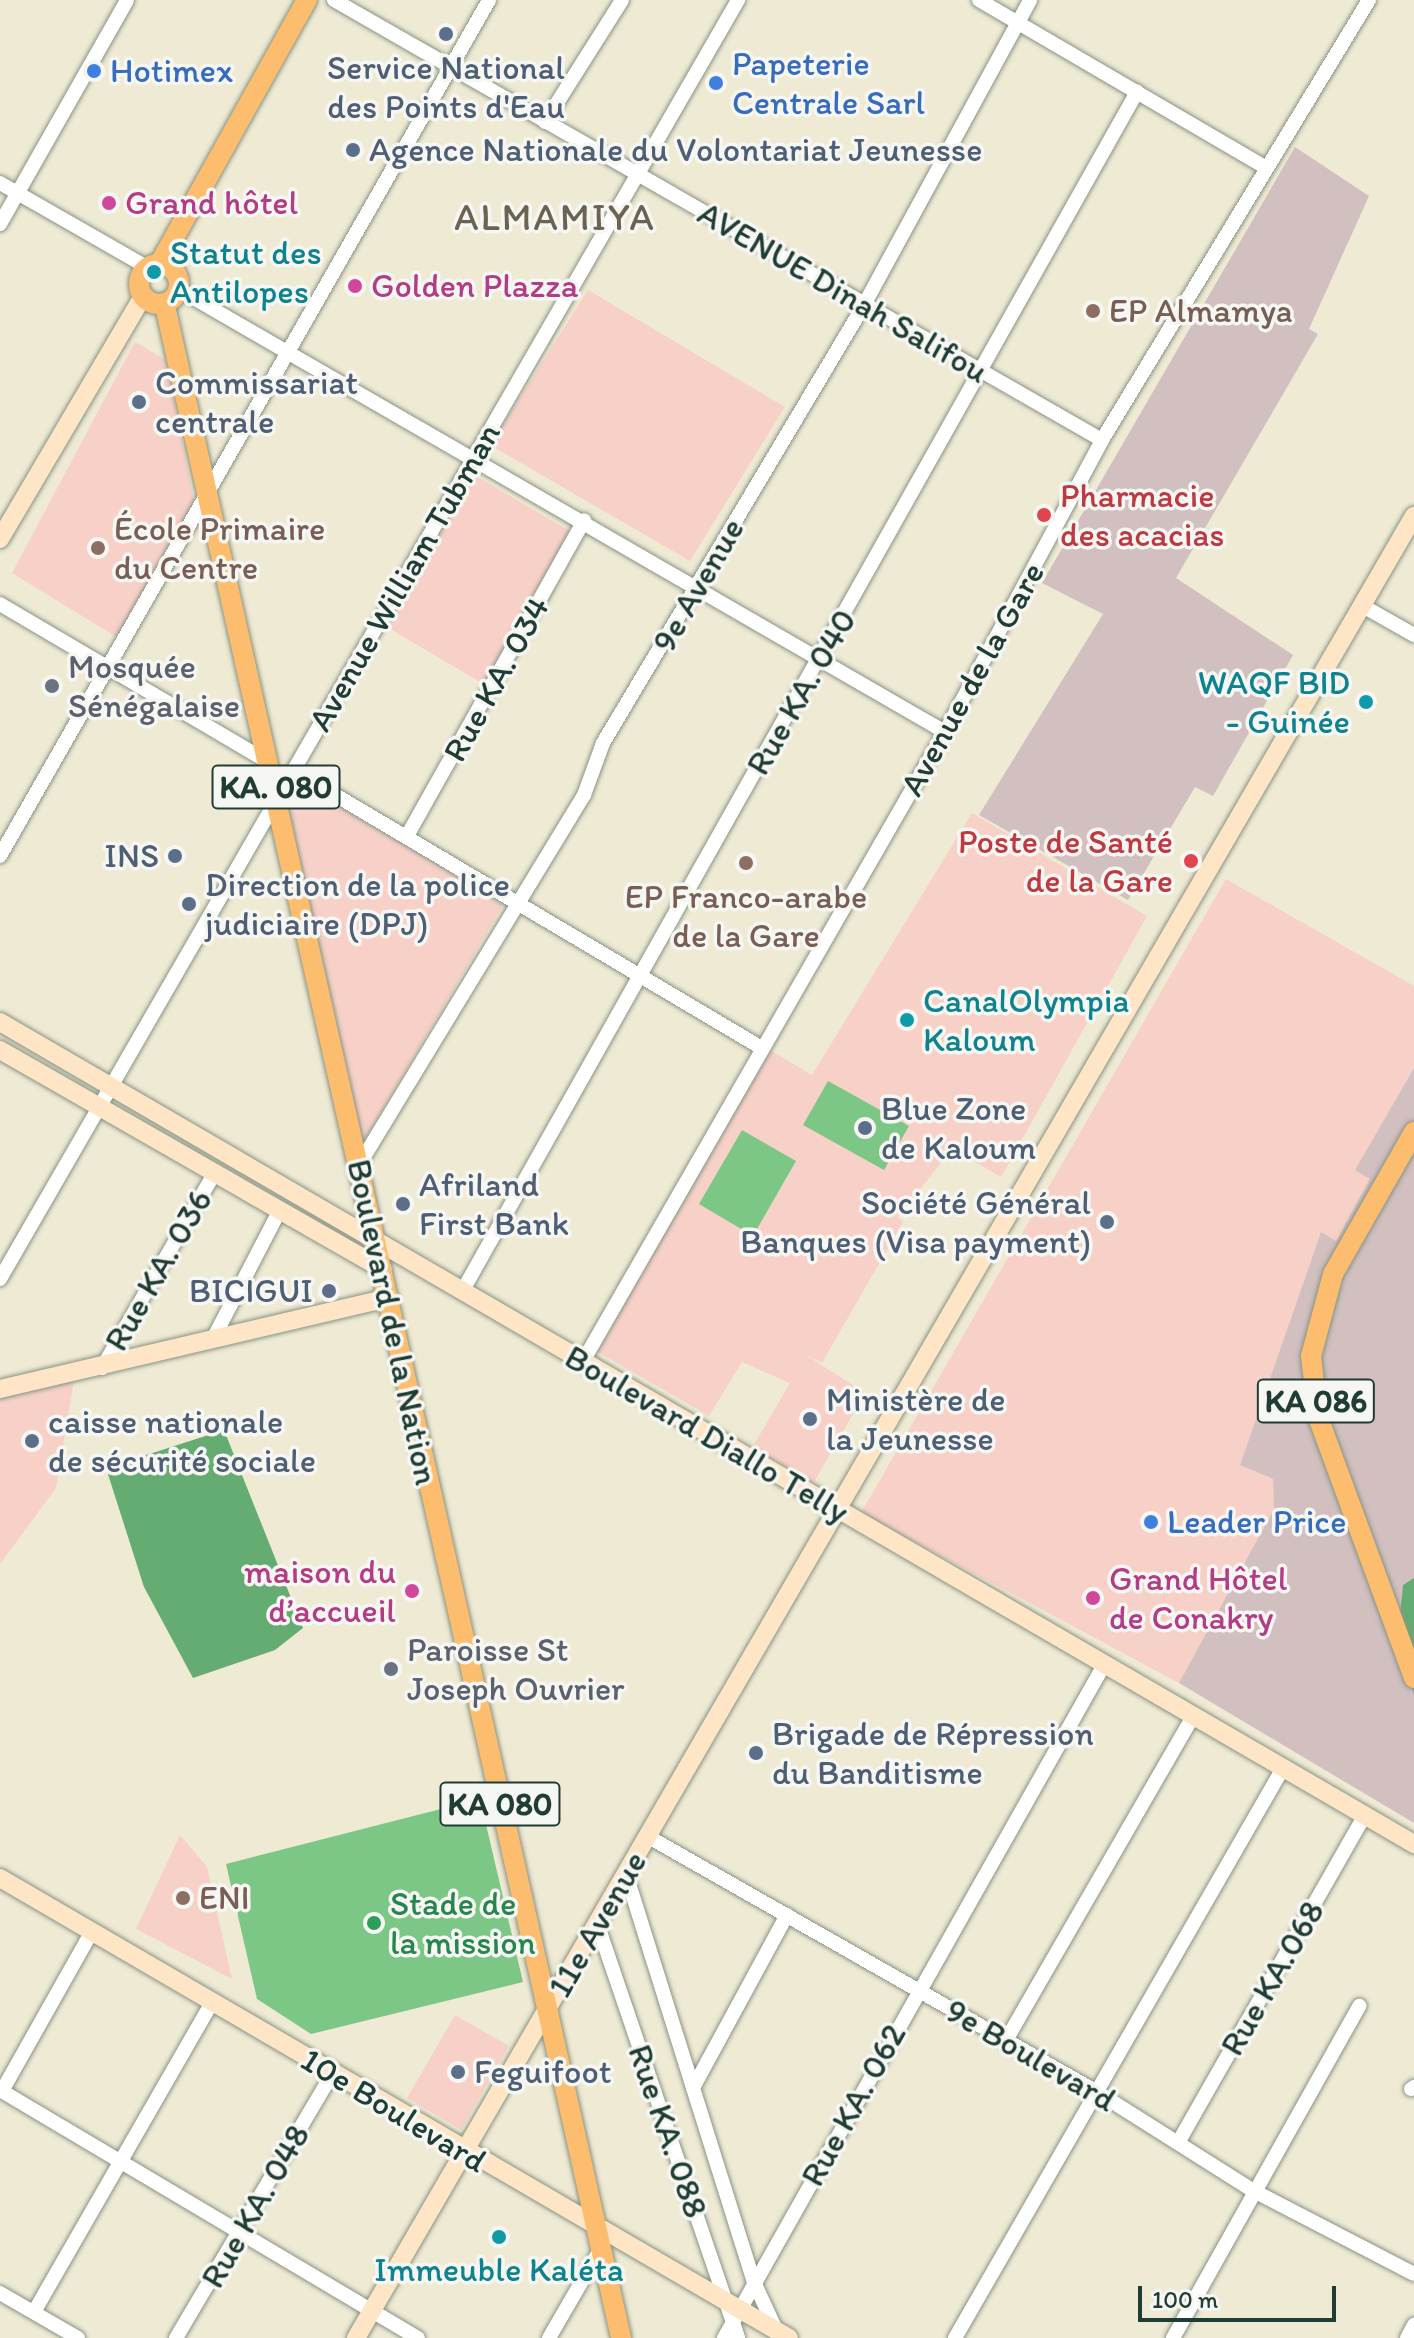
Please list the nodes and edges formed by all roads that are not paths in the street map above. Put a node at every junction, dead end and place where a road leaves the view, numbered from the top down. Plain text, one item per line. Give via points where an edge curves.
1 (127, 0) edge
2 (307, 0) edge
3 (334, 0) edge
4 (489, 0) edge
5 (622, 0) edge
6 (738, 0) edge
7 (979, 0) edge
8 (1030, 0) edge
9 (1369, 0) edge
10 (1018, 23) junction
11 (449, 67) junction
12 (1137, 92) junction
13 (545, 122) junction
14 (1267, 168) junction
15 (637, 174) junction
16 (0, 183) edge
17 (18, 193) junction
18 (0, 224) edge
19 (153, 264) junction
20 (178, 289) junction
21 (144, 295) junction
22 (864, 305) junction
23 (165, 306) junction
24 (291, 351) junction
25 (983, 373) junction
26 (1102, 440) junction
27 (474, 457) junction
28 (206, 498) junction
29 (1414, 516) edge
30 (584, 520) junction
31 (0, 539) edge
32 (697, 586) junction
33 (0, 604) edge
34 (1363, 606) junction
35 (1414, 635) edge
36 (820, 660) junction
37 (108, 667) junction
38 (945, 732) junction
39 (268, 762) junction
40 (293, 770) junction
41 (281, 802) junction
42 (407, 836) junction
43 (0, 856) edge
44 (514, 900) junction
45 (635, 974) junction
46 (0, 1022) edge
47 (760, 1047) junction
48 (0, 1050) edge
49 (115, 1088) junction
50 (100, 1108) junction
51 (1414, 1132) edge
52 (359, 1165) junction
53 (215, 1172) junction
54 (280, 1210) junction
55 (376, 1241) junction
56 (383, 1269) junction
57 (0, 1279) edge
58 (463, 1290) junction
59 (389, 1298) junction
60 (213, 1339) junction
61 (582, 1363) junction
62 (102, 1368) junction
63 (0, 1389) edge
64 (836, 1509) junction
65 (1104, 1665) junction
66 (1414, 1678) edge
67 (1193, 1717) junction
68 (1283, 1768) junction
69 (1365, 1815) junction
70 (647, 1836) junction
71 (1414, 1844) edge
72 (626, 1874) junction
73 (0, 1878) edge
74 (787, 1915) junction
75 (597, 1923) junction
76 (92, 1931) junction
77 (917, 1990) junction
78 (212, 2003) junction
79 (1359, 2006) dead end
80 (548, 2008) junction
81 (1005, 2042) junction
82 (332, 2074) junction
83 (693, 2088) junction
84 (1, 2091) edge
85 (1097, 2092) junction
86 (1179, 2141) junction
87 (466, 2153) junction
88 (120, 2161) junction
89 (1252, 2190) junction
90 (241, 2234) junction
91 (603, 2239) junction
92 (1414, 2274) edge
93 (754, 2282) junction
94 (0, 2293) edge
95 (734, 2310) junction
96 (372, 2311) junction
97 (34, 2312) junction
98 (1414, 2325) edge
99 (782, 2335) edge
100 (78, 2338) edge
101 (176, 2338) edge
102 (356, 2338) edge
103 (418, 2338) edge
104 (549, 2338) edge
105 (621, 2338) edge
106 (724, 2338) edge
107 (738, 2338) edge
108 (955, 2338) edge
109 (1173, 2338) edge
110 (1407, 2338) edge

1 - 17 street
2 - 19 main road
3 - 11 street, AVENUE Dinah Salifou
4 - 11 street
5 - 13 street
6 - 15 street, Avenue William Tubman
7 - 10 street
8 - 10 street, 9e Avenue
9 - 14 street, Avenue de la Gare
10 - 12 street
10 - 22 street, 9e Avenue
11 - 13 street, AVENUE Dinah Salifou
11 - 24 street
12 - 14 street
12 - 25 street, Rue KA. 040
13 - 15 street, AVENUE Dinah Salifou
14 - 26 street, Avenue de la Gare
15 - 22 street, AVENUE Dinah Salifou
15 - 27 street, Avenue William Tubman
16 - 17 street
17 - 18 street
17 - 19 street
19 - 20 main road
19 - 21 main road
20 - 23 main road
20 - 24 street
21 - 23 main road
21 - 31 street
22 - 25 street, AVENUE Dinah Salifou
22 - 32 street, 9e Avenue
23 - 28 main road, Boulevard de la Nation / KA. 080
24 - 27 street
24 - 28 street
25 - 26 street, AVENUE Dinah Salifou
25 - 36 street, Rue KA. 040
26 - 38 street, Avenue de la Gare
27 - 30 street
27 - 40 street, Avenue William Tubman
28 - 37 street
28 - 39 main road, Boulevard de la Nation / KA. 080
29 - 34 street, 11e Avenue
30 - 32 street
30 - 42 street, Rue KA. 034
32 - 36 street
32 - 44 street, 9e Avenue via 603,743 584,795
33 - 37 street
34 - 35 street
34 - 64 street, 11e Avenue
36 - 38 street
36 - 45 street, Rue KA. 040
37 - 39 street
37 - 43 street
38 - 47 street, Avenue de la Gare
39 - 41 main road, Boulevard de la Nation / KA. 080
40 - 41 street, Avenue William Tubman
40 - 42 street
41 - 49 street, Avenue William Tubman
41 - 52 main road, Boulevard de la Nation / KA. 080
42 - 44 street
44 - 45 street
44 - 52 street, 9e Avenue
45 - 47 street
45 - 58 street, Rue KA. 040
46 - 49 street, Boulevard Diallo Telly
47 - 61 street, Avenue de la Gare via 676,1208
48 - 50 street
49 - 50 street, Avenue William Tubman
49 - 55 street, Boulevard Diallo Telly
50 - 53 street
50 - 57 street, Avenue William Tubman
51 - 66 main road, KA 086 via 1333,1274 1311,1356 1318,1417
52 - 55 main road, Boulevard de la Nation / KA. 080
53 - 54 street
53 - 62 street, Rue KA. 036
54 - 56 street
54 - 60 street
55 - 56 main road, Boulevard de la Nation / KA. 080
55 - 58 street, Boulevard Diallo Telly
56 - 59 main road, Boulevard de la Nation / KA 080
58 - 61 street, Boulevard Diallo Telly
59 - 60 street
59 - 80 main road, Boulevard de la Nation / KA 080
60 - 62 street
61 - 64 street, Boulevard Diallo Telly
62 - 63 street
64 - 65 street, Boulevard Diallo Telly
64 - 70 street, 11e Avenue
65 - 67 street, Boulevard Diallo Telly
65 - 77 street, Rue KA. 062
67 - 68 street, Boulevard Diallo Telly
67 - 81 street
68 - 69 street, Boulevard Diallo Telly
68 - 85 street
69 - 71 street, Boulevard Diallo Telly
69 - 86 street, Rue KA.068
70 - 72 street, 11e Avenue
70 - 74 street, 9e Boulevard
72 - 75 street, 11e Avenue
72 - 83 street
73 - 76 street, 10e Boulevard
74 - 77 street, 9e Boulevard
74 - 83 street
75 - 80 street, 11e Avenue
75 - 95 street, Rue KA. 088
76 - 78 street, 10e Boulevard
76 - 84 street
77 - 81 street, 9e Boulevard
77 - 93 street, Rue KA. 062
78 - 82 street, 10e Boulevard
78 - 88 street
79 - 89 street
80 - 87 street, 11e Avenue
80 - 91 main road, Boulevard de la Nation / KA 080
81 - 85 street, 9e Boulevard
82 - 87 street, 10e Boulevard
82 - 90 street, Rue KA. 048
83 - 93 street
84 - 88 street
85 - 86 street, 9e Boulevard
85 - 108 street
86 - 89 street, 9e Boulevard
87 - 91 street, 10e Boulevard
87 - 96 street, 11e Avenue
88 - 90 street
88 - 97 street
89 - 92 street, 9e Boulevard
89 - 109 street
90 - 96 street
90 - 101 street, Rue KA. 048
91 - 95 street, 10e Boulevard
91 - 104 street
91 - 105 main road, Boulevard de la Nation / KA 080
93 - 95 street, Rue KA. 062
93 - 99 street
94 - 97 street
95 - 99 street, 10e Boulevard
95 - 106 street, Rue KA. 062
95 - 107 street, Rue KA. 088
96 - 102 street, 11e Avenue
96 - 103 street
97 - 100 street
98 - 110 street

